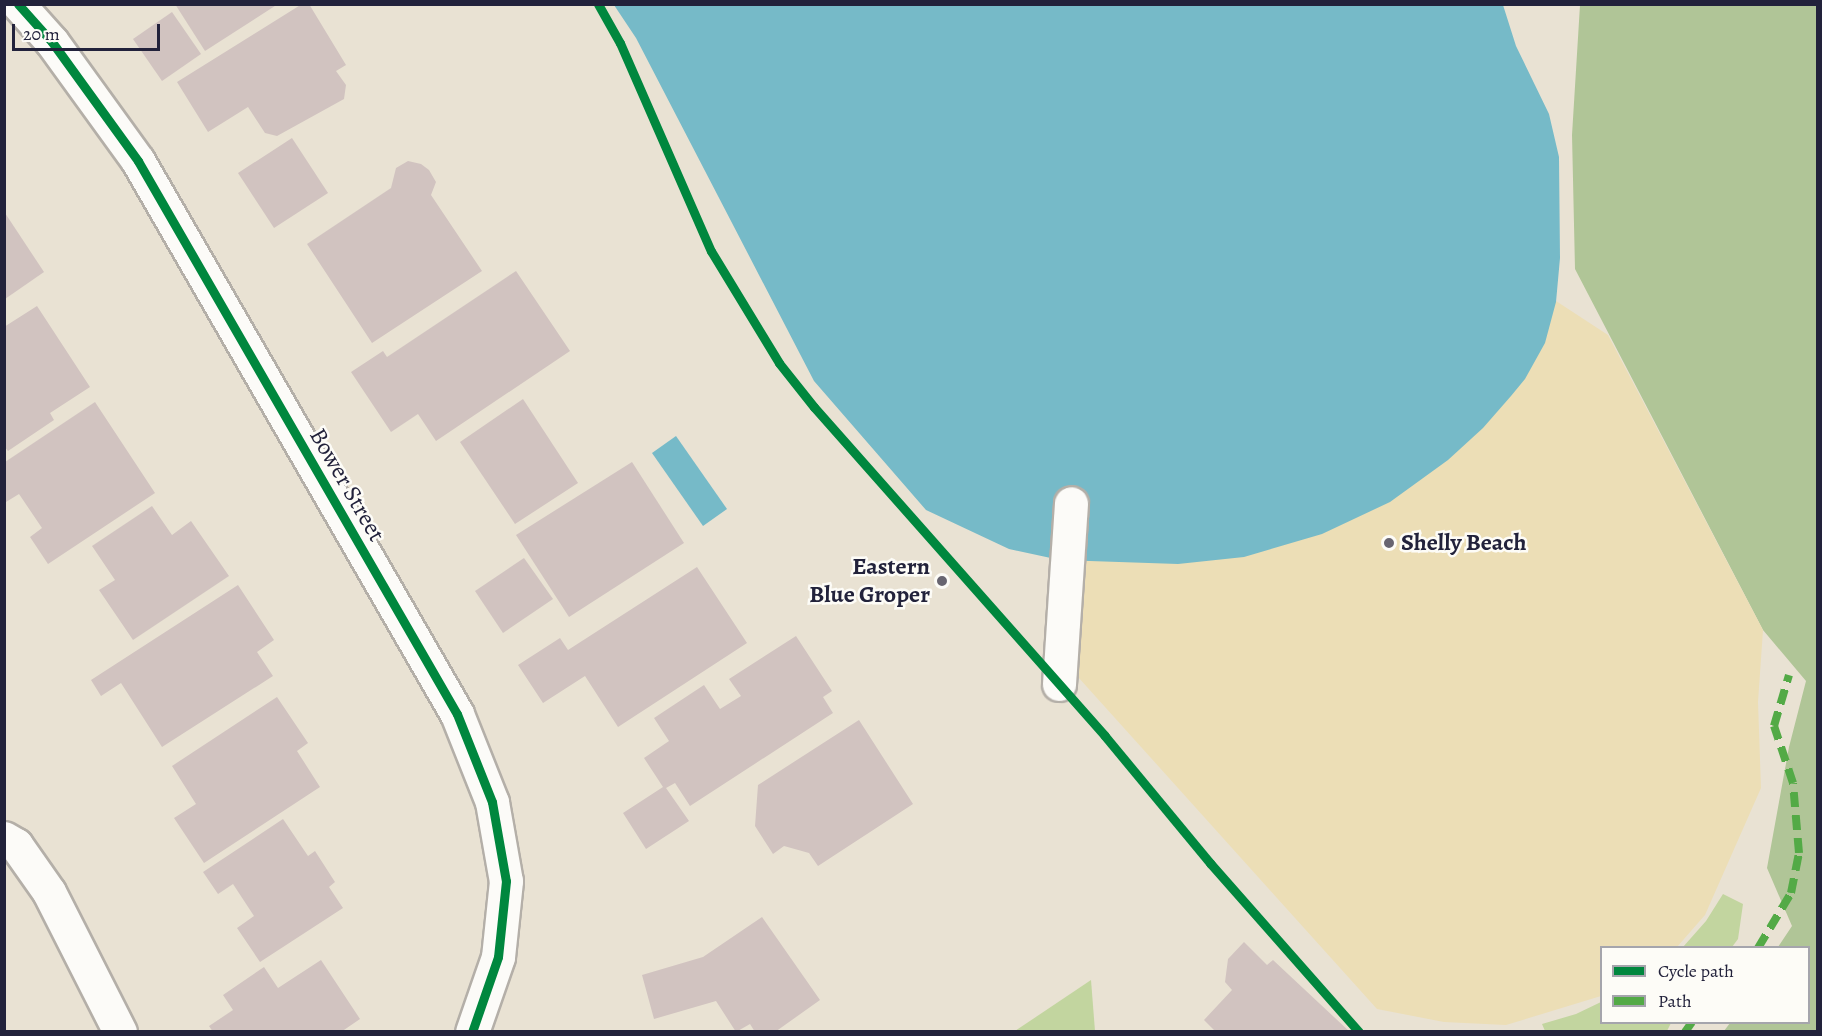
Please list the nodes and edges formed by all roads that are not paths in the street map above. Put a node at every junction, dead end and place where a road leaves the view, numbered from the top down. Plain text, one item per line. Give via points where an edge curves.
1 (18, 4) edge
2 (1071, 503) dead end
3 (1059, 684) dead end
4 (4, 838) edge
5 (120, 1032) edge
6 (472, 1032) edge

1 - 6 street, Bower Street via 52,42 138,161 457,714 492,802 506,881 498,957
2 - 3 street
4 - 5 street via 16,845 49,892

